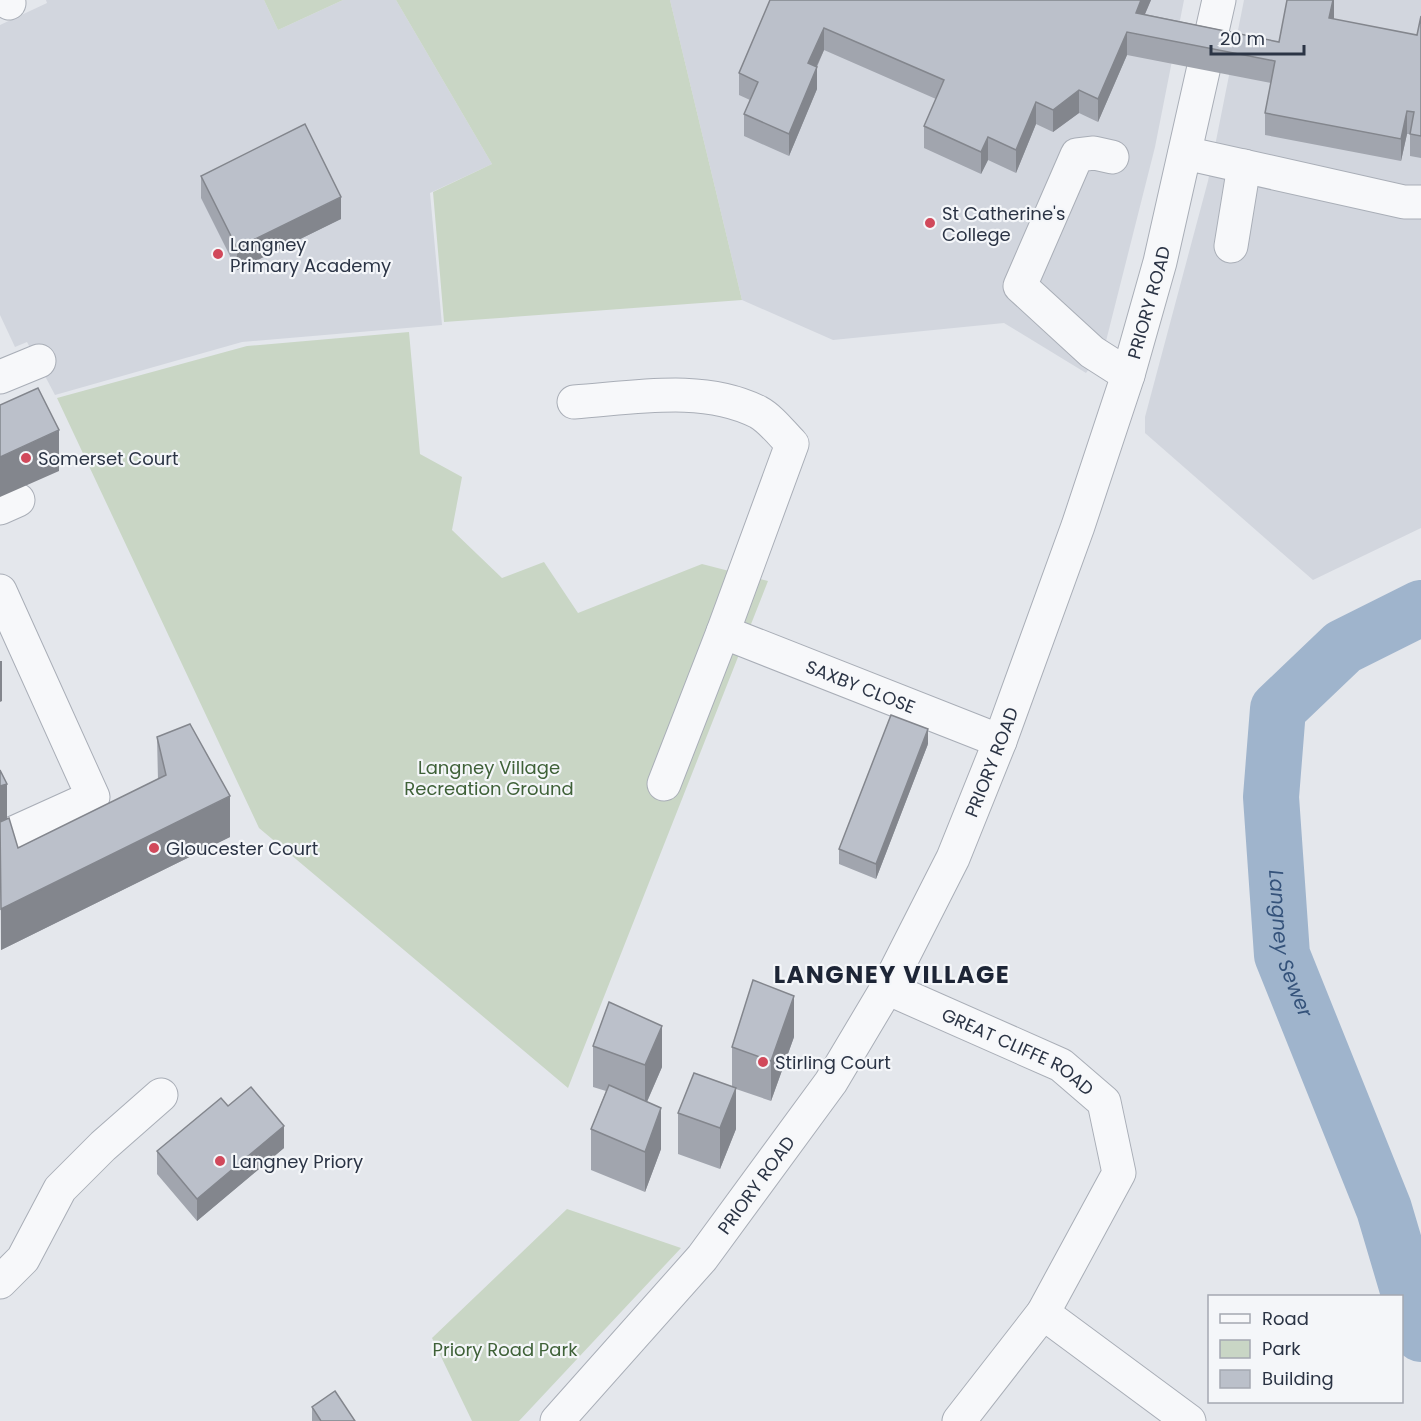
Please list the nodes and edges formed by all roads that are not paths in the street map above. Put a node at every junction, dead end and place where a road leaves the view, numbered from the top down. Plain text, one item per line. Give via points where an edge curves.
1 (1219, 0) edge
2 (1185, 153) junction
3 (1112, 157) dead end
4 (1244, 166) junction
5 (1421, 202) edge
6 (1231, 246) dead end
7 (39, 361) dead end
8 (1128, 375) junction
9 (0, 377) edge
10 (574, 402) dead end
11 (0, 591) edge
12 (723, 632) junction
13 (1000, 741) junction
14 (664, 783) dead end
15 (0, 839) edge
16 (887, 988) junction
17 (161, 1095) dead end
18 (0, 1282) edge
19 (1043, 1313) junction
20 (557, 1421) edge
21 (959, 1421) edge
22 (1189, 1421) edge

1 - 2 street, PRIORY ROAD
2 - 4 street
2 - 8 street, PRIORY ROAD
3 - 8 street via 1077,155 1020,286 1092,352
4 - 5 street via 1404,202
4 - 6 street
7 - 9 street
8 - 13 street, PRIORY ROAD
10 - 12 street via 669,395 719,399 759,413 792,444
11 - 15 street via 93,797
12 - 13 street, SAXBY CLOSE
12 - 14 street
13 - 16 street, PRIORY ROAD via 952,858
16 - 19 street, GREAT CLIFFE ROAD via 1061,1065 1104,1102 1119,1173
16 - 20 street, PRIORY ROAD via 831,1082 702,1258
17 - 18 street via 60,1189 23,1259
19 - 21 street, GREAT CLIFFE ROAD
19 - 22 street

